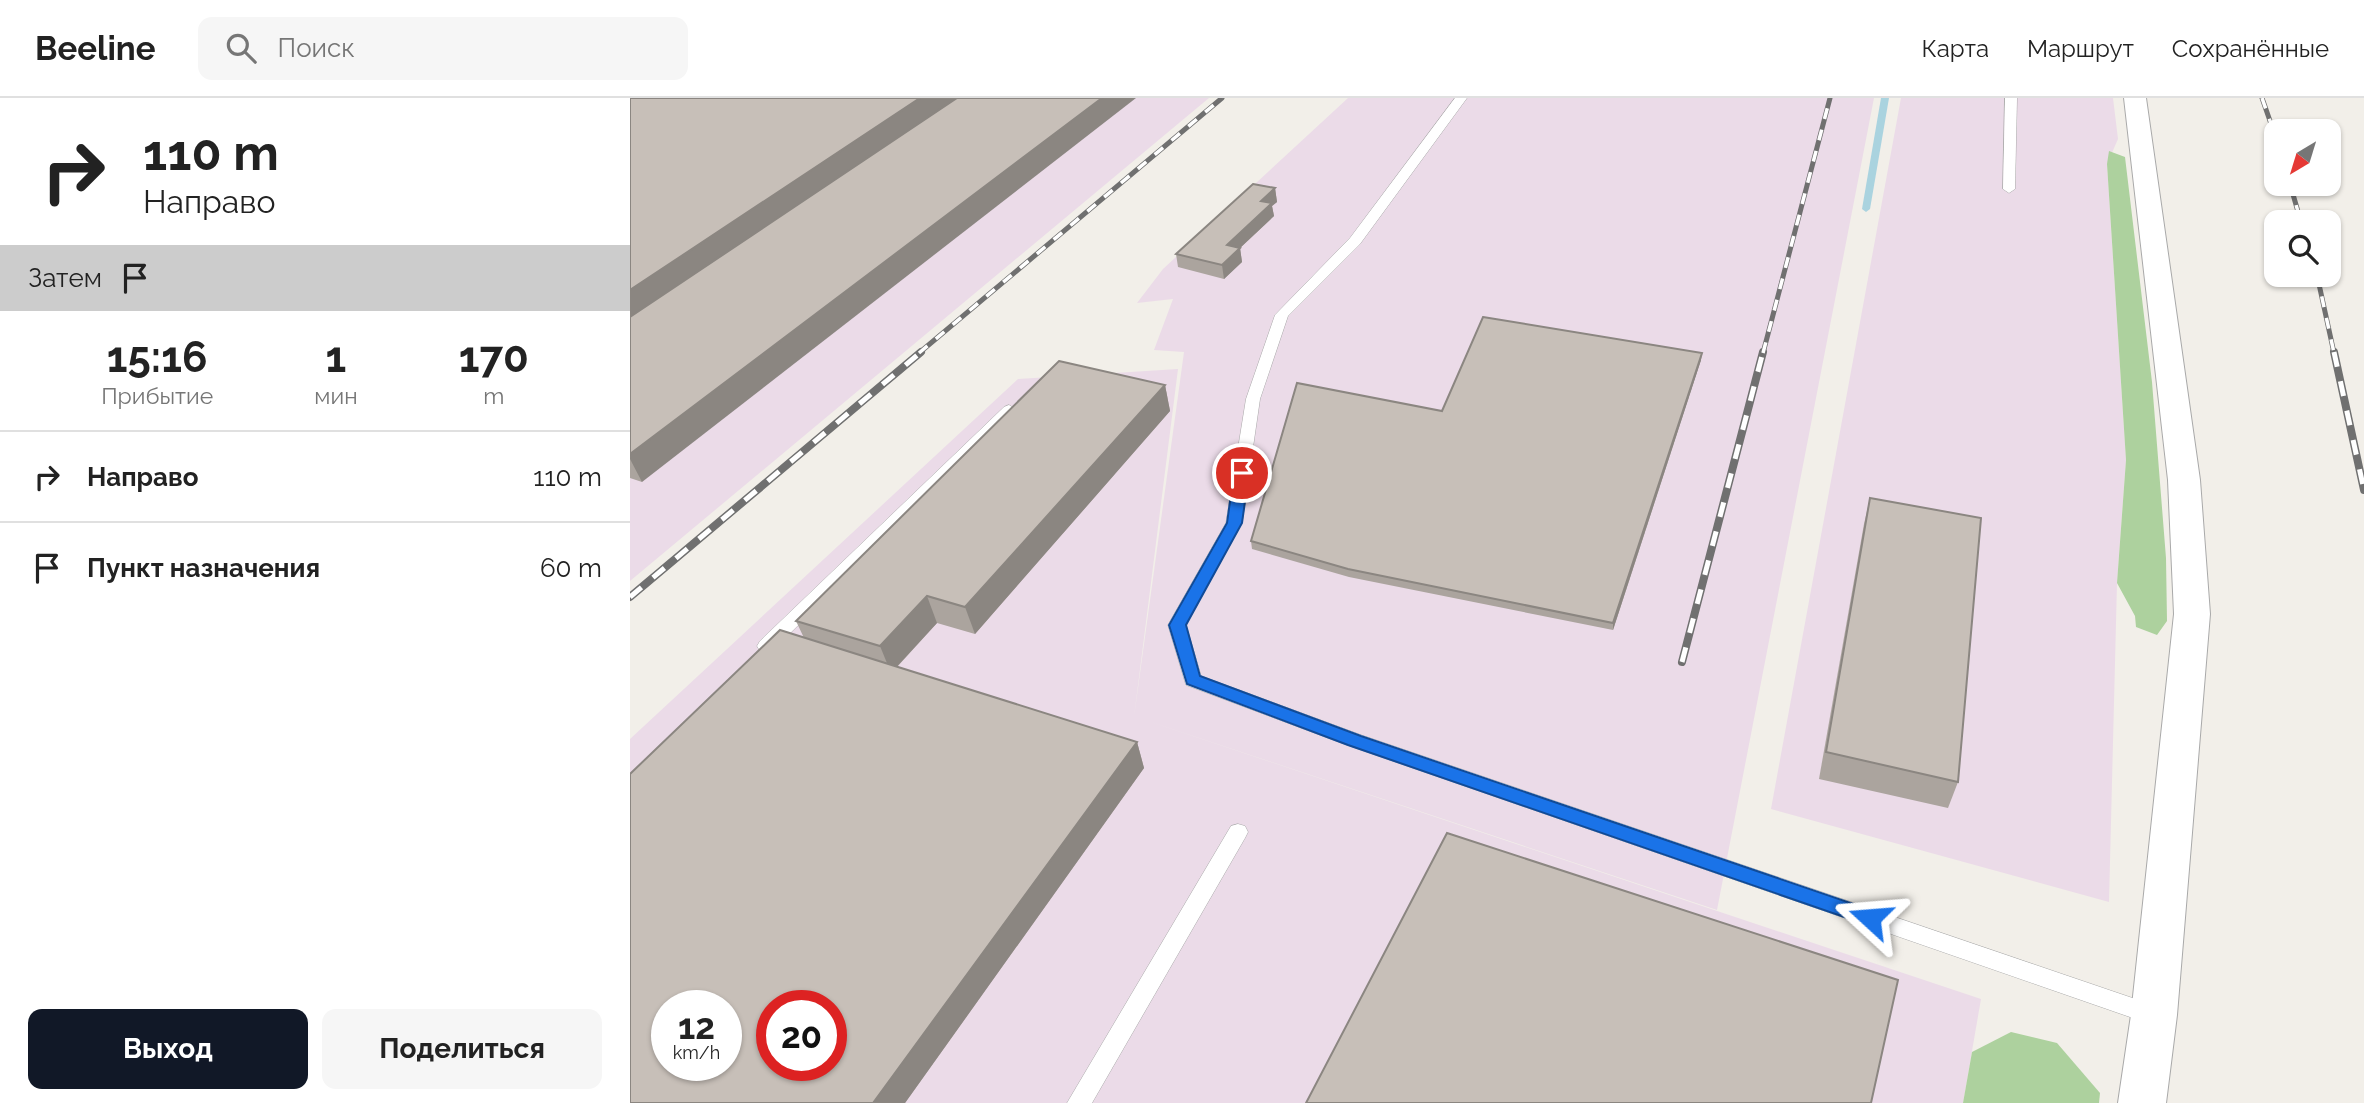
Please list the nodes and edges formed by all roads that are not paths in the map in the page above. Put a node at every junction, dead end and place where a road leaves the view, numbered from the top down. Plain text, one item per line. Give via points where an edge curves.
1 (1461, 98) edge
2 (2011, 98) edge
3 (2135, 98) edge
4 (2008, 189) dead end
5 (1009, 410) edge
6 (750, 661) edge
7 (1238, 832) dead end
8 (2154, 1015) junction
9 (1079, 1103) edge
10 (2142, 1103) edge

1 - 8 lane via 1355,241 1282,315 1253,399 1234,523 1177,625 1193,680 1354,740
2 - 4 lane
3 - 8 street via 2184,480 2192,614
5 - 6 lane
7 - 9 lane
8 - 10 street

